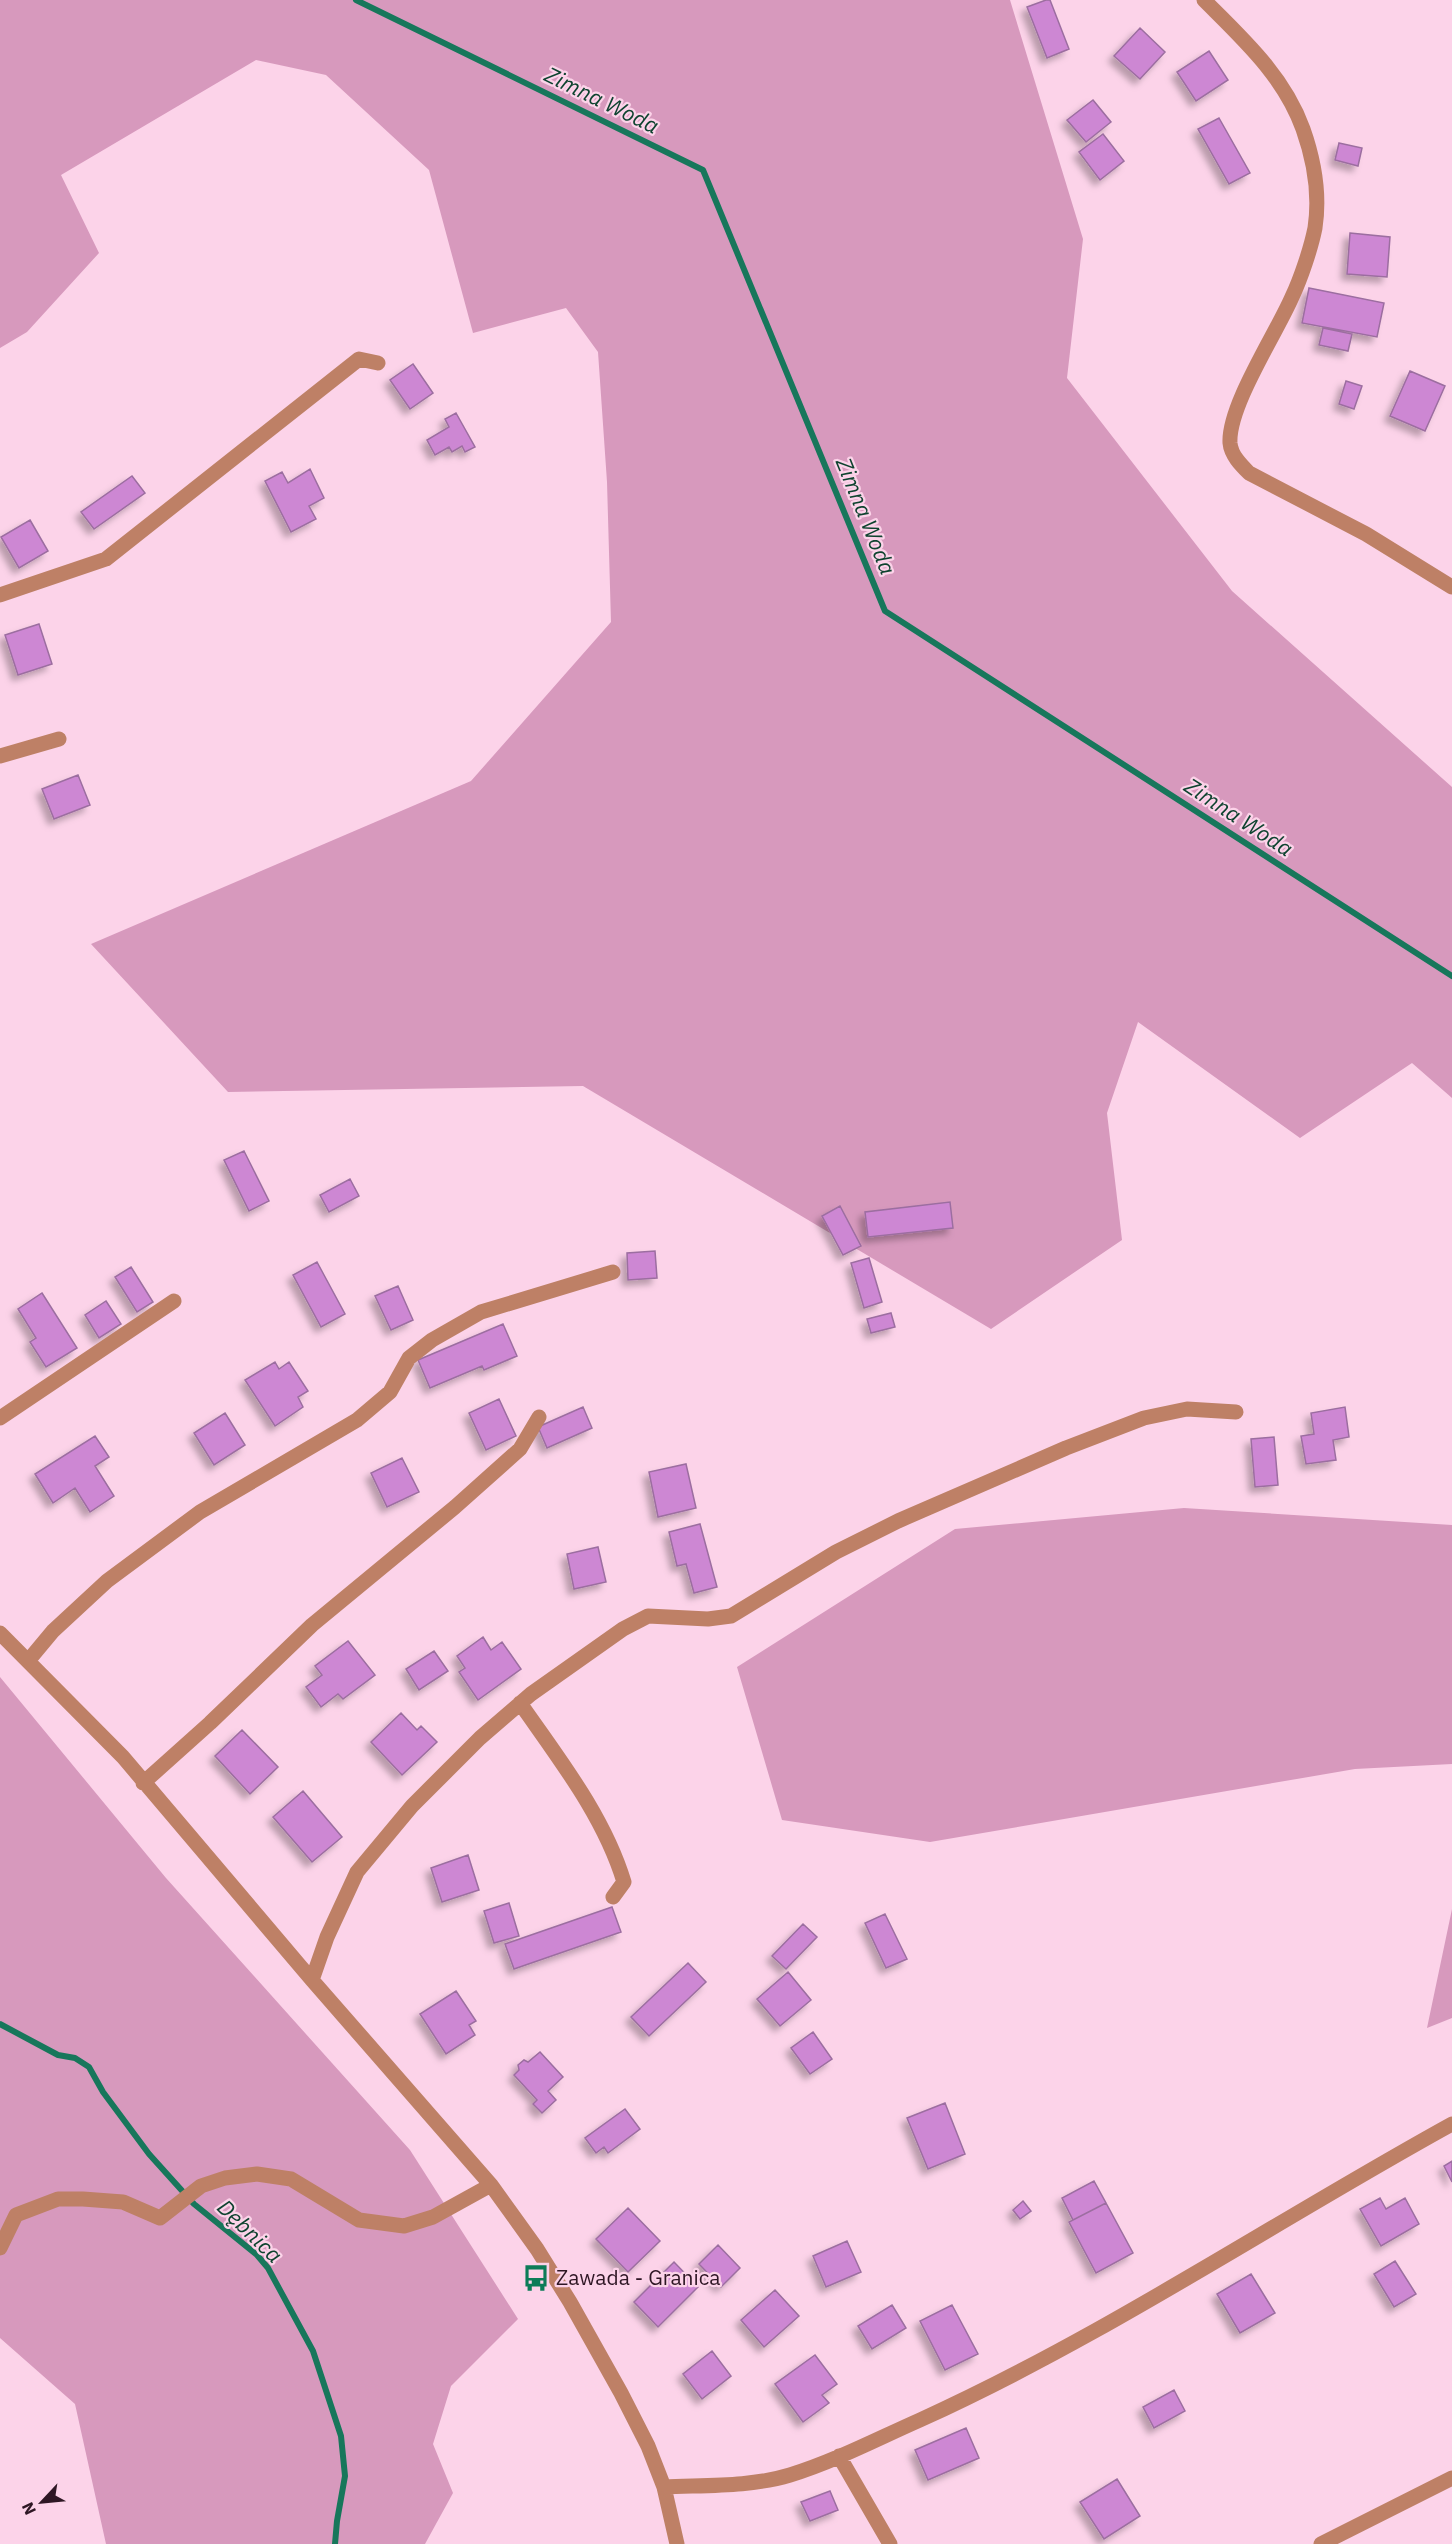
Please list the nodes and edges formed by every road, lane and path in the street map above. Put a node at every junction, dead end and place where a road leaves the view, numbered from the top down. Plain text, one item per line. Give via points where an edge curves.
1 (1204, 0) edge
2 (378, 363) dead end
3 (1452, 587) edge
4 (0, 595) edge
5 (59, 740) dead end
6 (0, 756) edge
7 (613, 1272) dead end
8 (174, 1301) dead end
9 (1236, 1412) dead end
10 (539, 1417) dead end
11 (0, 1418) edge
12 (0, 1633) edge
13 (28, 1661) junction
14 (520, 1703) junction
15 (143, 1783) junction
16 (613, 1897) dead end
17 (312, 1980) junction
18 (1452, 2124) edge
19 (491, 2186) junction
20 (0, 2248) edge
21 (839, 2456) junction
22 (1452, 2478) edge
23 (664, 2487) junction
24 (677, 2544) edge
25 (890, 2544) edge
26 (1321, 2544) edge

1 - 3 street via 1241,36 1287,95 1305,138 1317,201 1314,229 1293,296 1232,418 1230,445 1237,461 1249,473 1366,534
2 - 4 street via 359,359 106,559
5 - 6 street
7 - 13 street via 481,1312 432,1340 409,1358 390,1392 357,1420 209,1506 172,1533 107,1581 53,1631
8 - 11 street
9 - 14 street via 1187,1409 1144,1418 1066,1448 888,1526 731,1616 648,1616 623,1629
10 - 15 street via 520,1449 312,1625
12 - 13 street
13 - 15 street via 123,1757
14 - 16 street via 577,1785 616,1856 624,1882
14 - 17 street via 412,1806 357,1872
15 - 17 street
17 - 19 street
18 - 21 street via 1076,2343
19 - 20 street via 433,2217 404,2226 359,2220 291,2179 257,2174 201,2186 160,2218 123,2202 58,2199 16,2215
19 - 23 street via 570,2302 648,2446
21 - 23 street via 789,2475
21 - 25 street
22 - 26 street
23 - 24 street

